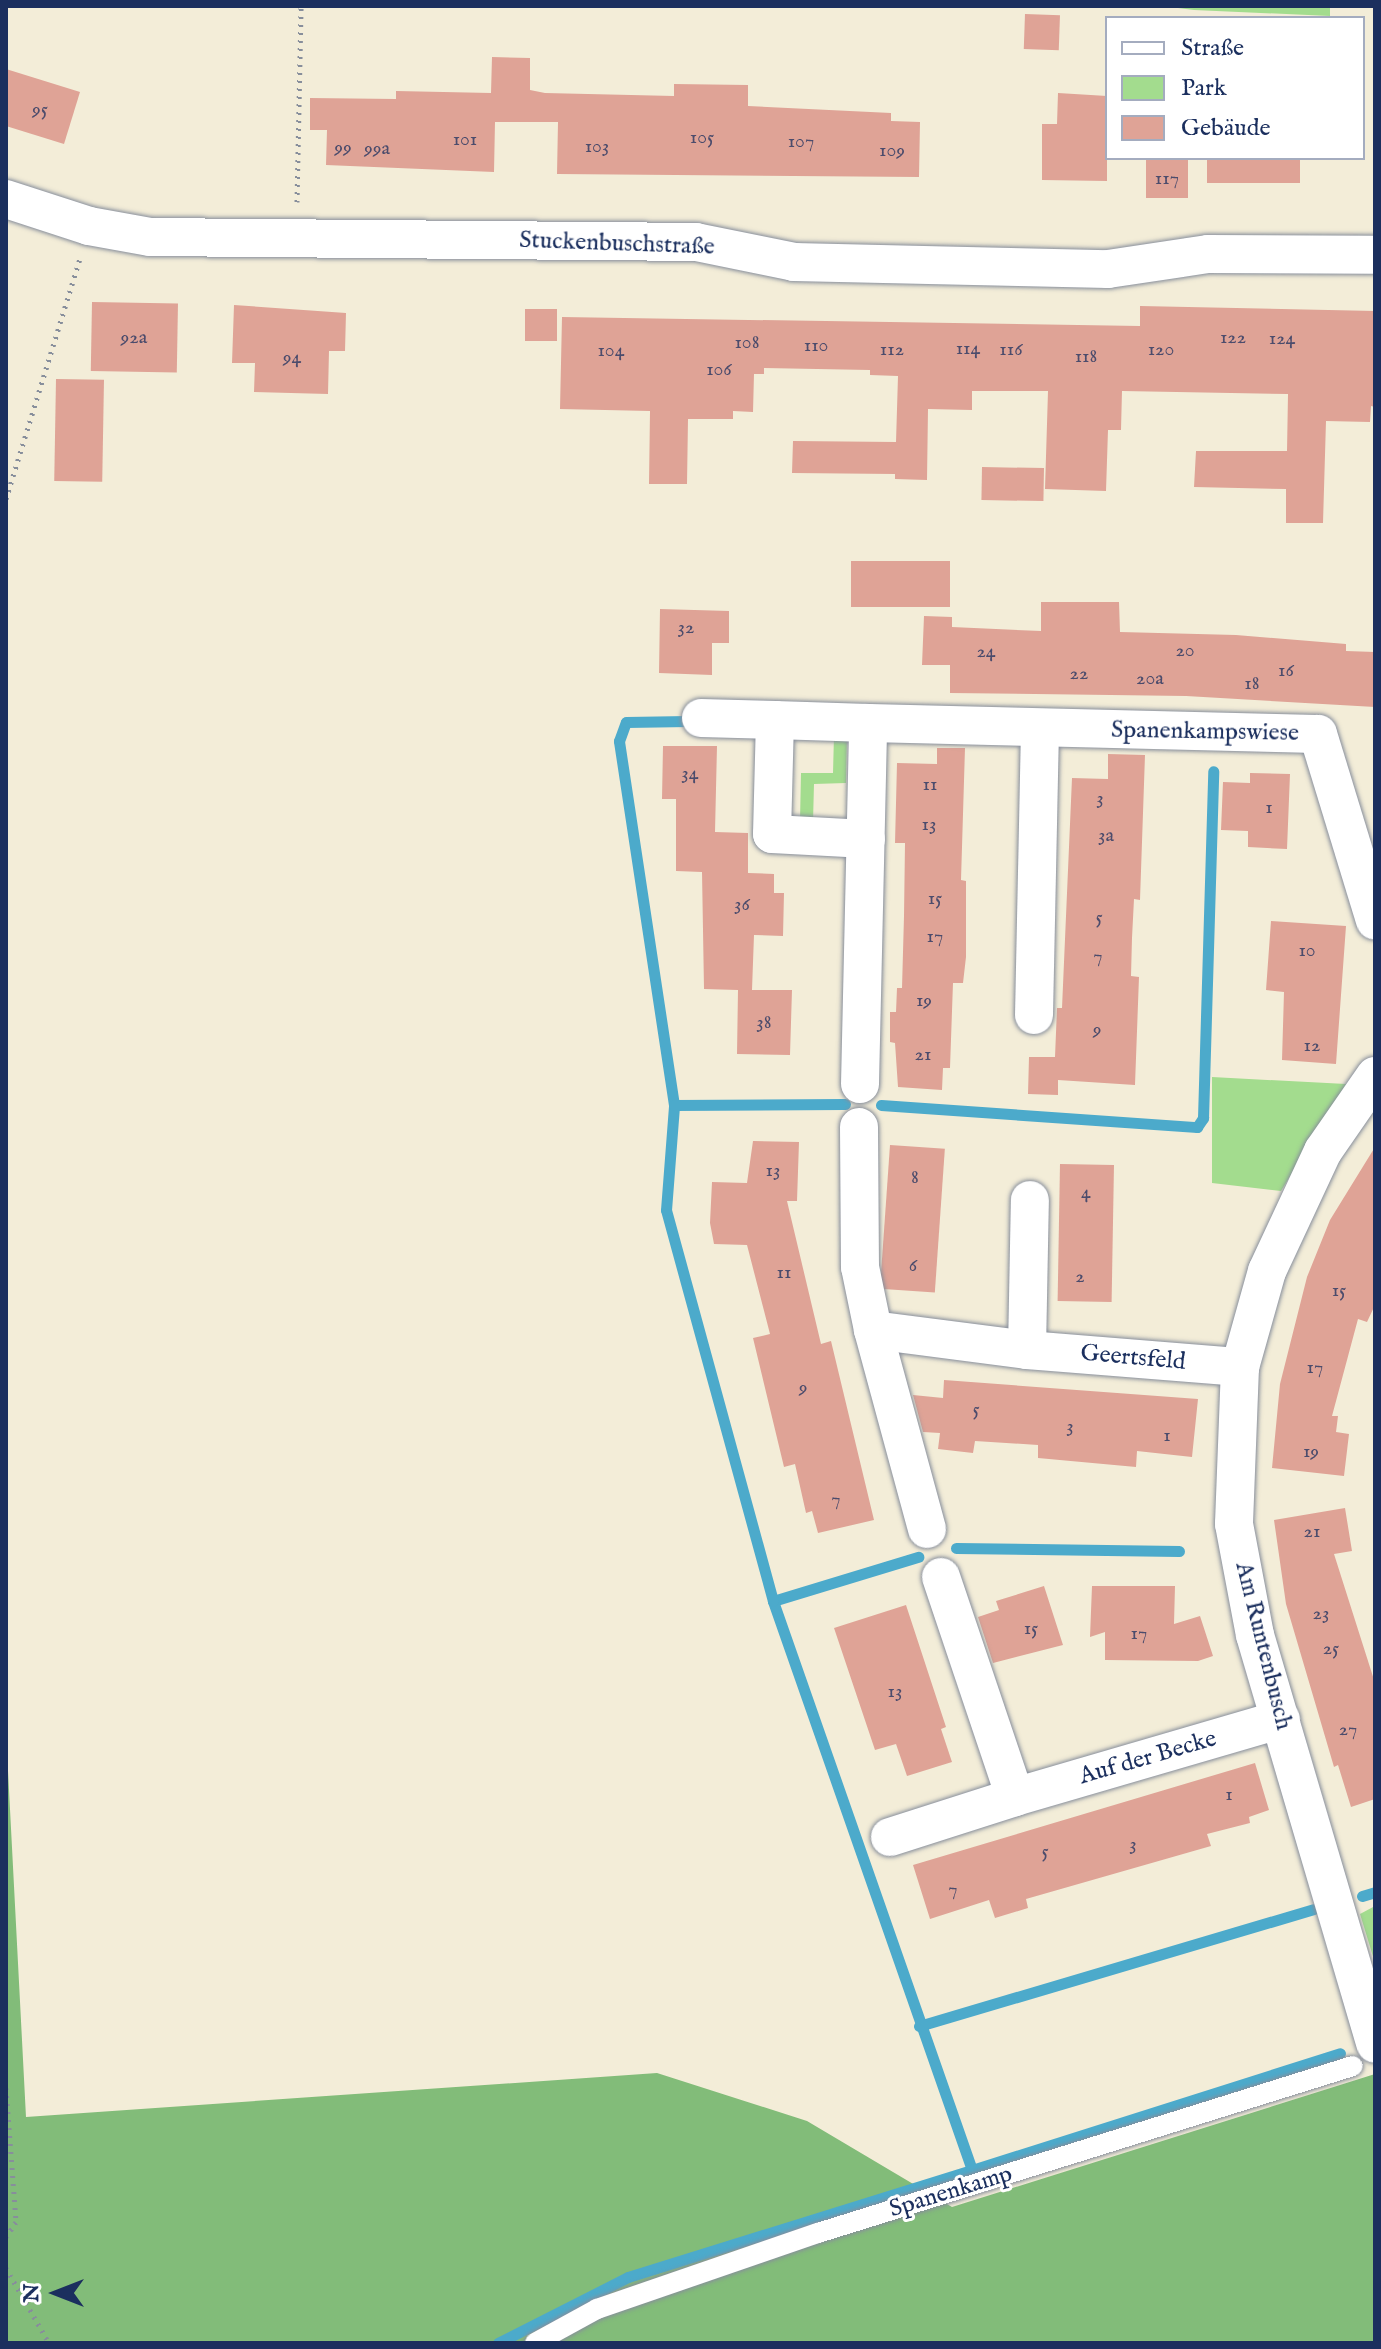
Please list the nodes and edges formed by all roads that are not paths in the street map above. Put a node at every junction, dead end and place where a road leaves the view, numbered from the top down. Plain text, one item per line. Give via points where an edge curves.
1 (6, 199) edge
2 (1375, 255) edge
3 (701, 718) dead end
4 (775, 720) junction
5 (868, 723) junction
6 (1040, 730) junction
7 (866, 839) junction
8 (1375, 921) edge
9 (1034, 1015) dead end
10 (1375, 1076) edge
11 (860, 1084) dead end
12 (859, 1127) dead end
13 (1030, 1200) dead end
14 (873, 1330) junction
15 (1027, 1350) junction
16 (1240, 1367) junction
17 (927, 1529) dead end
18 (941, 1577) dead end
19 (1281, 1719) junction
20 (1015, 1797) junction
21 (890, 1837) dead end
22 (1368, 2056) edge
23 (535, 2343) edge

1 - 2 street, Stuckenbuschstraße via 89,226 150,237 696,242 794,262 1092,269 1208,254
3 - 4 street, Spanenkampswiese
4 - 5 street, Spanenkampswiese
4 - 7 street via 772,834
5 - 6 street, Spanenkampswiese
5 - 7 street
6 - 8 street, Spanenkampswiese via 1318,734
6 - 9 street
7 - 11 street
10 - 16 street, Am Runtenbusch via 1323,1151 1295,1204 1267,1271
12 - 14 street via 860,1267
13 - 15 street
14 - 15 street, Geertsfeld
14 - 17 street
15 - 16 street, Geertsfeld
16 - 19 street, Am Runtenbusch via 1234,1524 1255,1635
18 - 20 street
19 - 20 street, Auf der Becke
19 - 22 street, Am Runtenbusch
20 - 21 street, Auf der Becke
22 - 23 lane, Spanenkamp via 597,2309

